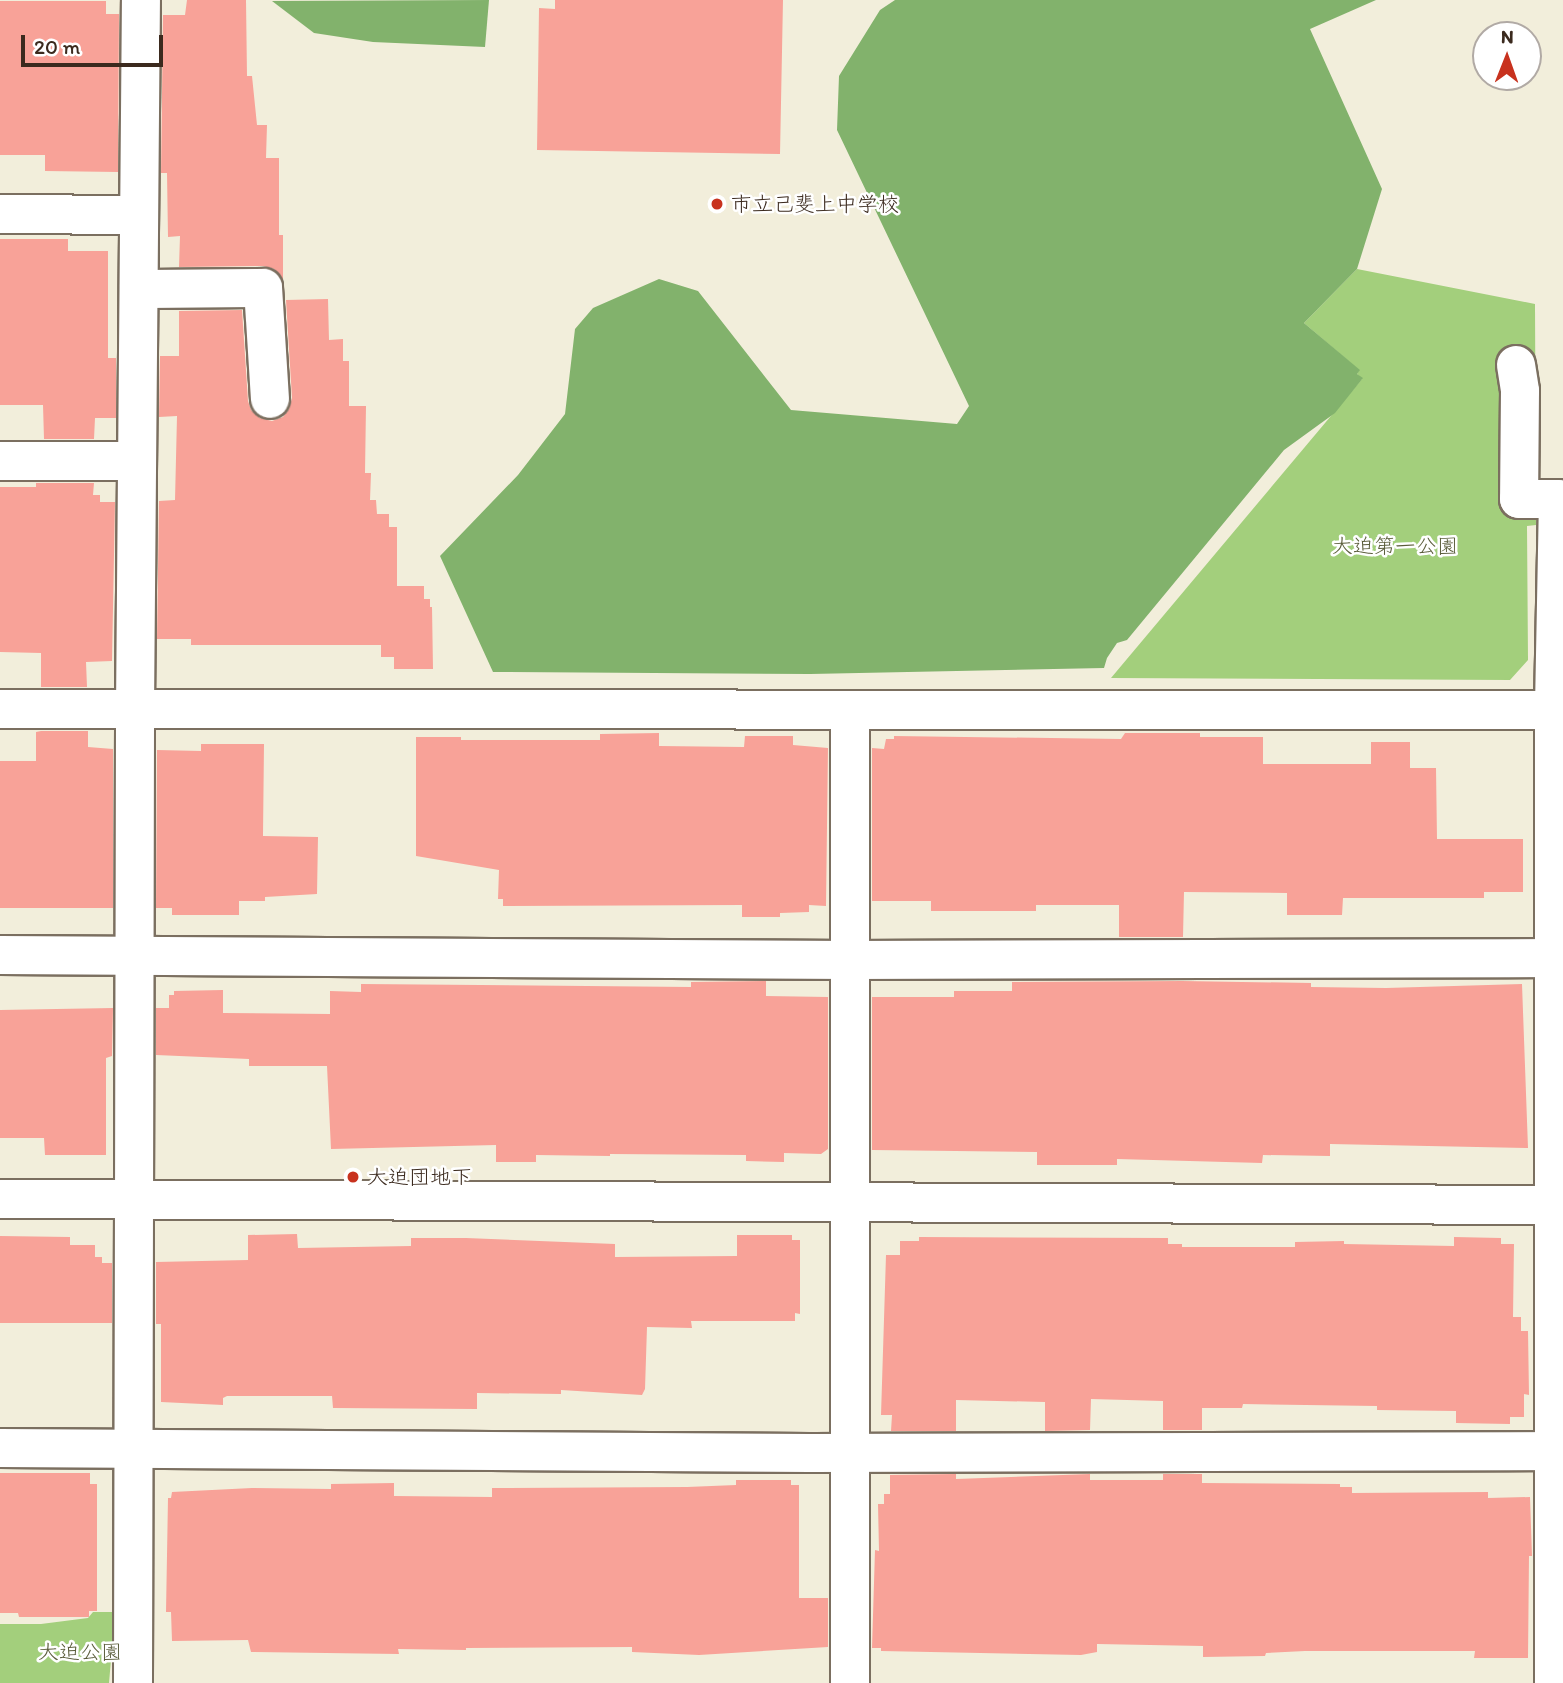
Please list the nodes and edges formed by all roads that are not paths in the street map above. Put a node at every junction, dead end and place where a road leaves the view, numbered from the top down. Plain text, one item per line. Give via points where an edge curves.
1 (141, 0) edge
2 (0, 214) edge
3 (139, 215) junction
4 (139, 289) junction
5 (1516, 365) dead end
6 (270, 399) dead end
7 (0, 461) edge
8 (137, 461) junction
9 (0, 709) edge
10 (135, 710) junction
11 (850, 710) junction
12 (1558, 710) edge
13 (0, 955) edge
14 (135, 955) junction
15 (1556, 958) junction
16 (851, 960) junction
17 (0, 1199) edge
18 (136, 1199) junction
19 (852, 1200) junction
20 (1558, 1204) edge
21 (0, 1448) edge
22 (134, 1448) junction
23 (1559, 1451) edge
24 (851, 1453) junction
25 (133, 1683) edge
26 (850, 1683) edge
27 (1554, 1683) edge

1 - 3 street
2 - 3 street
3 - 4 street
4 - 6 street via 263,288
4 - 8 street
5 - 12 street via 1519,499 1558,499
7 - 8 street
8 - 10 street
9 - 10 street
10 - 11 street
10 - 14 street
11 - 12 street
11 - 16 street
12 - 15 street
13 - 14 street
14 - 16 street
14 - 18 street
15 - 16 street
15 - 20 street
16 - 19 street
17 - 18 street
18 - 19 street
18 - 22 street
19 - 20 street
19 - 24 street
20 - 23 street
21 - 22 street
22 - 24 street
22 - 25 street
23 - 24 street
23 - 27 street
24 - 26 street

